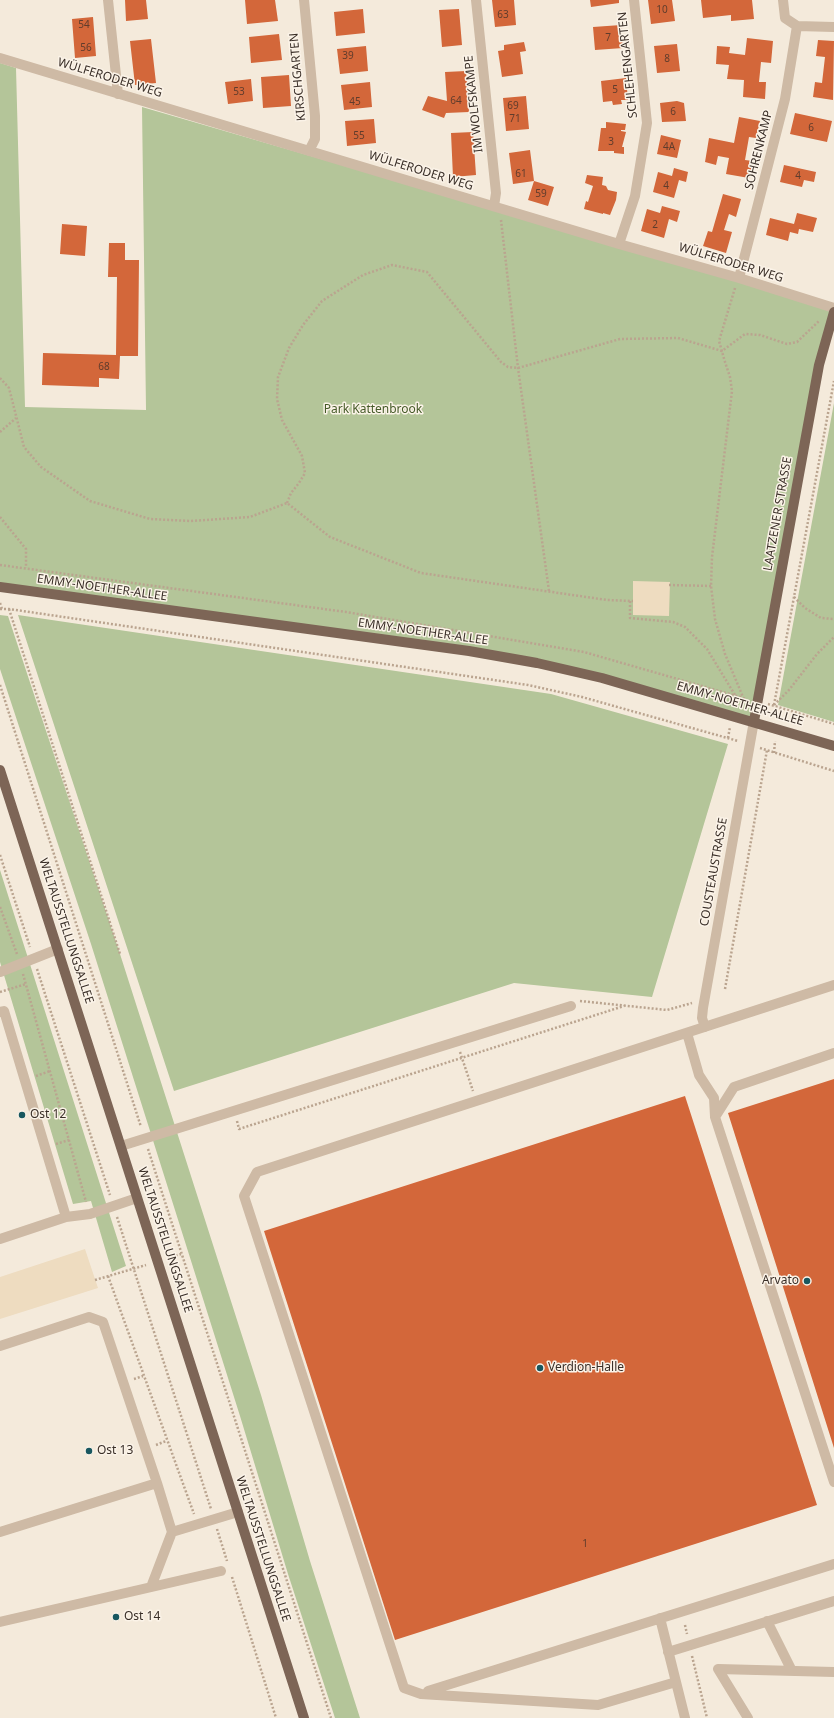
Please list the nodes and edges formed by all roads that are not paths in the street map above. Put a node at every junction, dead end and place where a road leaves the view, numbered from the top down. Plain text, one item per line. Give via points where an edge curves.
1 (108, 0) edge
2 (304, 0) edge
3 (476, 0) edge
4 (634, 0) edge
5 (783, 0) edge
6 (797, 26) junction
7 (834, 27) edge
8 (0, 58) edge
9 (118, 94) junction
10 (309, 151) junction
11 (497, 207) junction
12 (618, 244) junction
13 (739, 278) junction
14 (834, 308) edge
15 (834, 312) edge
16 (0, 587) edge
17 (754, 721) junction
18 (834, 746) edge
19 (0, 770) edge
20 (58, 949) junction
21 (0, 972) edge
22 (834, 985) edge
23 (571, 1006) road end
24 (0, 1012) edge
25 (705, 1027) junction
26 (687, 1033) junction
27 (834, 1053) edge
28 (715, 1117) junction
29 (121, 1146) junction
30 (138, 1198) junction
31 (66, 1217) junction
32 (0, 1239) edge
33 (0, 1346) edge
34 (834, 1482) edge
35 (157, 1483) junction
36 (238, 1512) junction
37 (0, 1532) edge
38 (172, 1532) junction
39 (834, 1564) edge
40 (227, 1570) road end
41 (151, 1587) junction
42 (834, 1600) edge
43 (660, 1618) junction
44 (0, 1622) edge
45 (767, 1622) junction
46 (668, 1652) junction
47 (792, 1671) junction
48 (834, 1672) edge
49 (676, 1682) junction
50 (421, 1694) junction
51 (304, 1718) edge
52 (685, 1718) edge
53 (748, 1718) edge

1 - 9 street
2 - 10 street, KIRSCHGARTEN via 315,116 315,139
3 - 11 street, IM WOLFSKAMPE
4 - 12 street, SCHLEHENGARTEN via 647,123 635,196
5 - 6 street via 785,18
6 - 7 street
6 - 13 street, SOHRENKAMP via 785,99
8 - 9 street, WÜLFERODER WEG
9 - 10 street, WÜLFERODER WEG
10 - 11 street, WÜLFERODER WEG
11 - 12 street, WÜLFERODER WEG
12 - 13 street, WÜLFERODER WEG
13 - 14 street, WÜLFERODER WEG
15 - 17 main road, LAATZENER STRASSE via 819,365
16 - 17 main road, EMMY-NOETHER-ALLEE via 469,651 537,663 602,678
17 - 18 main road, EMMY-NOETHER-ALLEE
17 - 25 street, COUSTEAUSTRASSE via 705,998 702,1018
19 - 20 main road, WELTAUSSTELLUNGSALLEE
20 - 21 street
20 - 29 main road, WELTAUSSTELLUNGSALLEE
22 - 25 street
23 - 29 street
24 - 31 street via 4,1011
25 - 26 street
26 - 28 street via 699,1076 714,1098
26 - 50 street via 257,1172 244,1196 404,1688
27 - 28 street via 734,1087
28 - 34 street
29 - 30 main road, WELTAUSSTELLUNGSALLEE
30 - 31 street via 90,1214
30 - 36 main road, WELTAUSSTELLUNGSALLEE
31 - 32 street
33 - 35 street via 89,1317 103,1322
35 - 37 street
35 - 38 street
36 - 38 street
36 - 51 main road, WELTAUSSTELLUNGSALLEE
38 - 41 street
39 - 43 street
40 - 41 street
41 - 44 street
42 - 45 street
43 - 46 street
43 - 50 street
45 - 46 street
45 - 47 street
46 - 49 street
47 - 48 street
47 - 53 street via 718,1669
49 - 50 street via 598,1705
49 - 52 street

